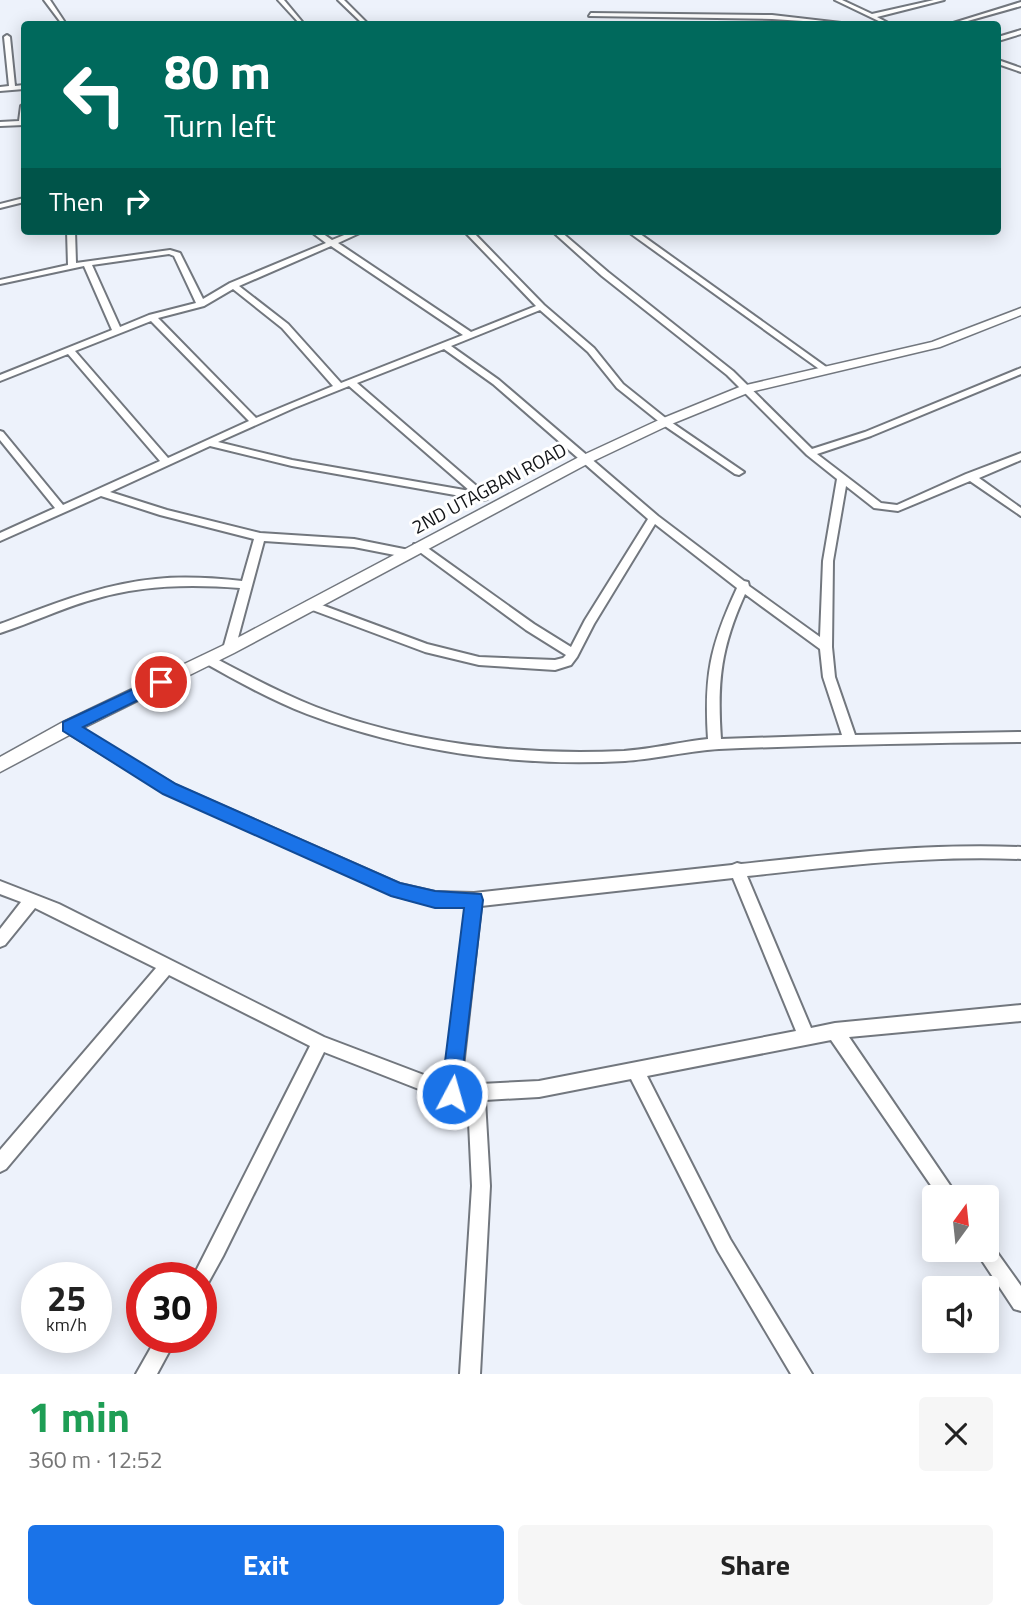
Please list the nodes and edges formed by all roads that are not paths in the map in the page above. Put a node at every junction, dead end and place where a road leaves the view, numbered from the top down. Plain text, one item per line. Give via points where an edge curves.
1 (47, 0) edge
2 (281, 0) edge
3 (341, 0) edge
4 (838, 0) edge
5 (942, 0) edge
6 (1021, 4) edge
7 (591, 15) dead end
8 (872, 16) junction
9 (62, 21) edge
10 (299, 21) edge
11 (363, 21) edge
12 (815, 21) edge
13 (882, 21) edge
14 (963, 21) edge
15 (1021, 32) edge
16 (8, 37) dead end
17 (1001, 37) edge
18 (1001, 63) edge
19 (1021, 70) edge
20 (21, 87) edge
21 (12, 88) junction
22 (0, 89) edge
23 (21, 123) edge
24 (0, 124) edge
25 (21, 201) edge
26 (0, 206) edge
27 (71, 235) edge
28 (321, 235) edge
29 (350, 235) edge
30 (472, 235) edge
31 (561, 235) edge
32 (637, 235) edge
33 (333, 242) junction
34 (87, 263) junction
35 (72, 266) junction
36 (0, 282) edge
37 (233, 285) junction
38 (201, 304) junction
39 (541, 307) junction
40 (1021, 311) edge
41 (152, 317) junction
42 (117, 331) junction
43 (471, 336) junction
44 (446, 346) junction
45 (69, 350) junction
46 (825, 369) junction
47 (1021, 371) edge
48 (0, 378) edge
49 (351, 383) junction
50 (339, 387) junction
51 (746, 389) junction
52 (255, 422) junction
53 (665, 422) junction
54 (0, 433) edge
55 (209, 443) junction
56 (810, 453) junction
57 (1021, 456) edge
58 (584, 460) junction
59 (167, 463) junction
60 (739, 472) dead end
61 (970, 476) junction
62 (842, 479) junction
63 (103, 493) junction
64 (488, 502) junction
65 (61, 509) junction
66 (1021, 513) edge
67 (654, 518) junction
68 (0, 537) edge
69 (260, 537) junction
70 (418, 547) junction
71 (405, 554) junction
72 (248, 585) junction
73 (744, 585) junction
74 (311, 605) junction
75 (0, 629) edge
76 (826, 647) junction
77 (229, 649) junction
78 (573, 654) junction
79 (207, 659) junction
80 (69, 727) junction
81 (1021, 737) edge
82 (850, 738) junction
83 (715, 744) junction
84 (0, 765) edge
85 (1021, 853) edge
86 (737, 869) junction
87 (0, 887) edge
88 (32, 900) junction
89 (474, 900) junction
90 (0, 940) edge
91 (166, 967) junction
92 (1021, 1013) edge
93 (835, 1031) junction
94 (806, 1036) junction
95 (320, 1043) junction
96 (635, 1069) junction
97 (452, 1094) junction
98 (476, 1094) junction
99 (0, 1163) edge
100 (941, 1185) edge
101 (210, 1262) edge
102 (993, 1262) edge
103 (1021, 1302) edge
104 (158, 1353) edge
105 (146, 1374) edge
106 (470, 1374) edge
107 (802, 1374) edge

1 - 9 street
2 - 10 street
3 - 11 street
4 - 8 street
5 - 8 street
6 - 14 street
7 - 12 street
8 - 13 street
15 - 17 street
16 - 21 street
18 - 19 street
20 - 21 street
21 - 22 street
23 - 24 street
25 - 26 street
27 - 35 street
28 - 33 street
29 - 33 street
30 - 39 street
31 - 51 street
32 - 46 street
33 - 37 street
33 - 43 street
34 - 35 street
34 - 38 street via 173,252
34 - 42 street
35 - 36 street
37 - 38 street
37 - 50 street via 285,326
38 - 41 street
39 - 43 street
39 - 53 street via 591,350 620,386
40 - 46 street, 2ND UTAGBAN ROAD via 936,345
41 - 42 street
41 - 52 street
42 - 45 street
43 - 44 street
44 - 49 street
44 - 58 street via 496,382
45 - 48 street
45 - 59 street
46 - 51 street, 2ND UTAGBAN ROAD
47 - 56 street
49 - 50 street
49 - 64 street
50 - 52 street
51 - 53 street, 2ND UTAGBAN ROAD
51 - 56 street
52 - 55 street
53 - 58 street, 2ND UTAGBAN ROAD
53 - 60 street
54 - 65 street
55 - 59 street
55 - 64 street
56 - 62 street
57 - 61 street
58 - 64 street, 2ND UTAGBAN ROAD
58 - 67 street
59 - 63 street
61 - 62 street via 891,509 878,506
61 - 66 street
62 - 76 street via 828,561
63 - 65 street
63 - 69 street
64 - 70 street, 2ND UTAGBAN ROAD
65 - 68 street
67 - 73 street
67 - 78 street
69 - 71 street via 354,544
69 - 72 street
70 - 71 street, 2ND UTAGBAN ROAD
70 - 78 street
71 - 74 street, 2ND UTAGBAN ROAD
72 - 75 street via 144,584 83,599
72 - 77 street
73 - 76 street
73 - 83 street via 720,635 712,673
74 - 77 street, 2ND UTAGBAN ROAD
74 - 78 street via 425,648 479,661 555,666
76 - 82 street via 829,677
77 - 79 street, 2ND UTAGBAN ROAD
79 - 80 street, 2ND UTAGBAN ROAD
79 - 83 street via 325,716 419,741 523,756 626,756
80 - 84 street, 2ND UTAGBAN ROAD
80 - 89 street via 170,789 398,890 435,899
81 - 82 street
82 - 83 street
85 - 86 street via 890,854
86 - 89 street
86 - 94 street
87 - 88 street
88 - 90 street
88 - 91 street
89 - 97 street
91 - 95 street
91 - 99 street
92 - 93 street
93 - 94 street
93 - 100 street
94 - 96 street
95 - 97 street
95 - 101 street
96 - 98 street via 539,1089
96 - 107 street via 724,1245
97 - 98 street
98 - 106 street via 481,1186
102 - 103 street
104 - 105 street

